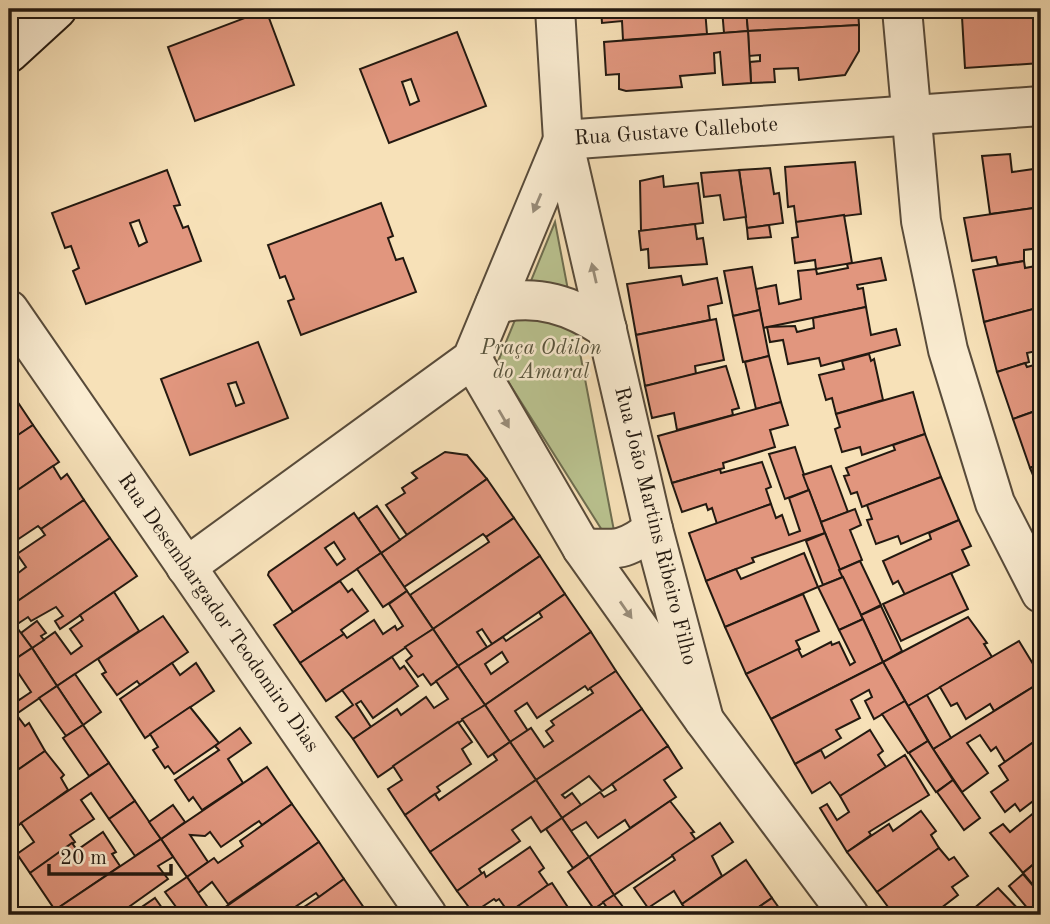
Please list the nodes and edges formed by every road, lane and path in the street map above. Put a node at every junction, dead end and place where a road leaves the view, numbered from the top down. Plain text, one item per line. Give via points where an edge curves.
1 (57, 9) edge
2 (555, 9) edge
3 (902, 9) edge
4 (9, 54) edge
5 (1041, 106) edge
6 (910, 114) junction
7 (564, 140) junction
8 (495, 304) junction
9 (9, 310) edge
10 (607, 329) junction
11 (472, 359) junction
12 (653, 529) junction
13 (582, 548) junction
14 (186, 566) junction
15 (1041, 593) edge
16 (704, 720) junction
17 (426, 915) edge
18 (849, 915) edge

1 - 4 street
2 - 7 street, Rua João Martins Ribeiro Filho
3 - 6 street
5 - 6 street, Rua Gustave Callebote
6 - 7 street, Rua Gustave Callebote
6 - 15 street via 921,221 948,350 995,503
7 -> 8 street, Rua Gustave Callebote
10 -> 7 street, Rua João Martins Ribeiro Filho
8 - 10 street via 538,299 582,312
8 - 11 street, Rua Gustave Callebote
9 - 14 street, Rua Desembargador Teodomiro Dias
10 - 12 street, Rua João Martins Ribeiro Filho
11 -> 13 street
11 - 14 street
12 - 13 street via 628,548
12 - 16 street, Rua João Martins Ribeiro Filho
13 -> 16 street
14 - 17 street, Rua Desembargador Teodomiro Dias
16 - 18 street, Rua João Martins Ribeiro Filho

